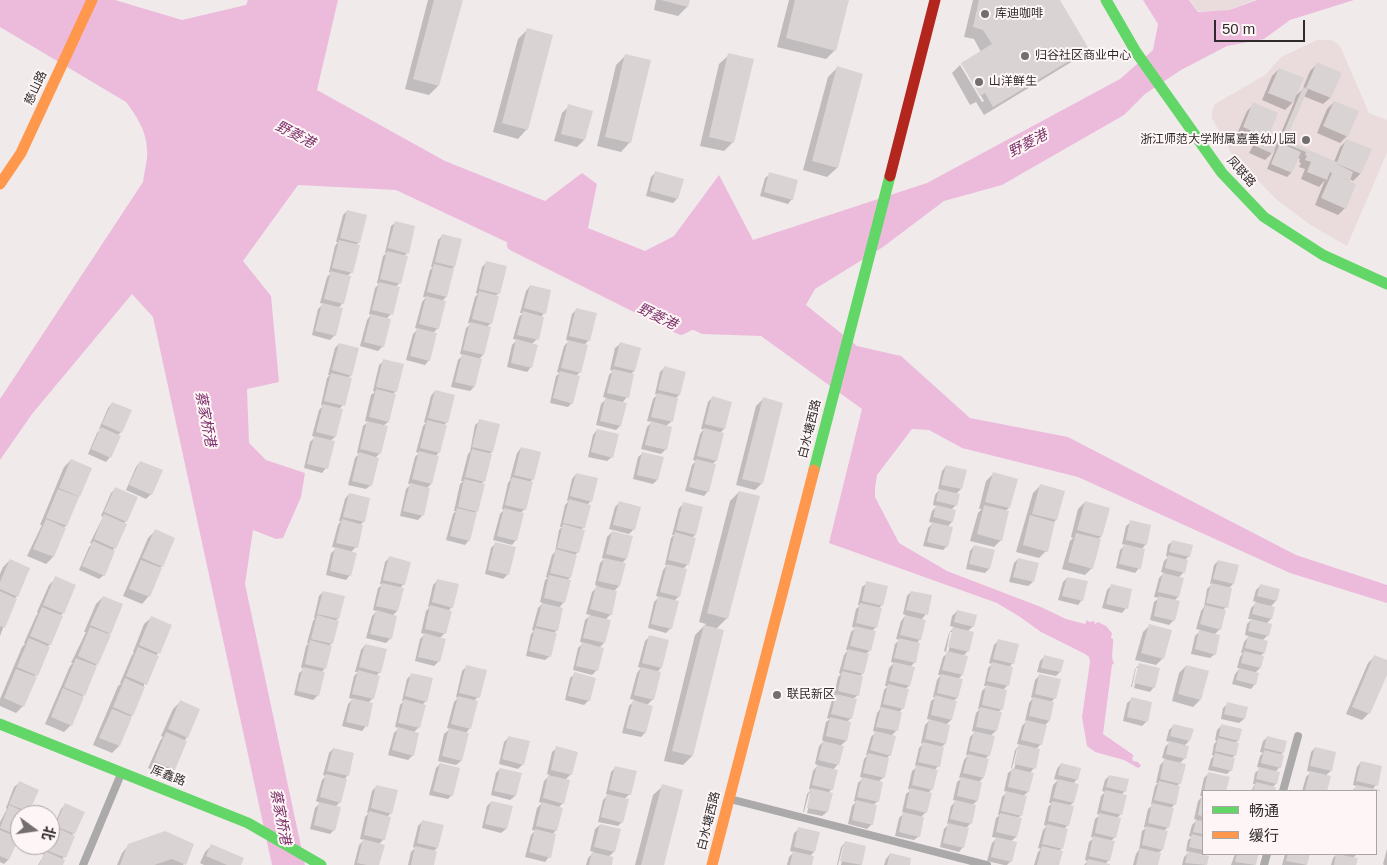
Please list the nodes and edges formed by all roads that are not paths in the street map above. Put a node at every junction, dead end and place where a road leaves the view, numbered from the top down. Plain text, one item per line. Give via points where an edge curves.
1 (92, 0) edge
2 (935, 0) edge
3 (1106, 0) edge
4 (0, 184) edge
5 (1387, 284) edge
6 (0, 724) edge
7 (1298, 736) dead end
8 (122, 772) junction
9 (1283, 790) edge
10 (729, 799) junction
11 (317, 863) edge
12 (83, 865) edge
13 (712, 865) edge
14 (987, 865) edge

1 - 4 street, 慈山路 via 21,153
2 - 10 street, 白水塘西路
3 - 5 street, 凤联路 via 1165,95 1222,173 1264,217 1323,255
6 - 8 street, 厍鑫路
7 - 9 lane
8 - 11 street, 厍鑫路 via 248,823
8 - 12 lane
10 - 13 street, 白水塘西路
10 - 14 lane

